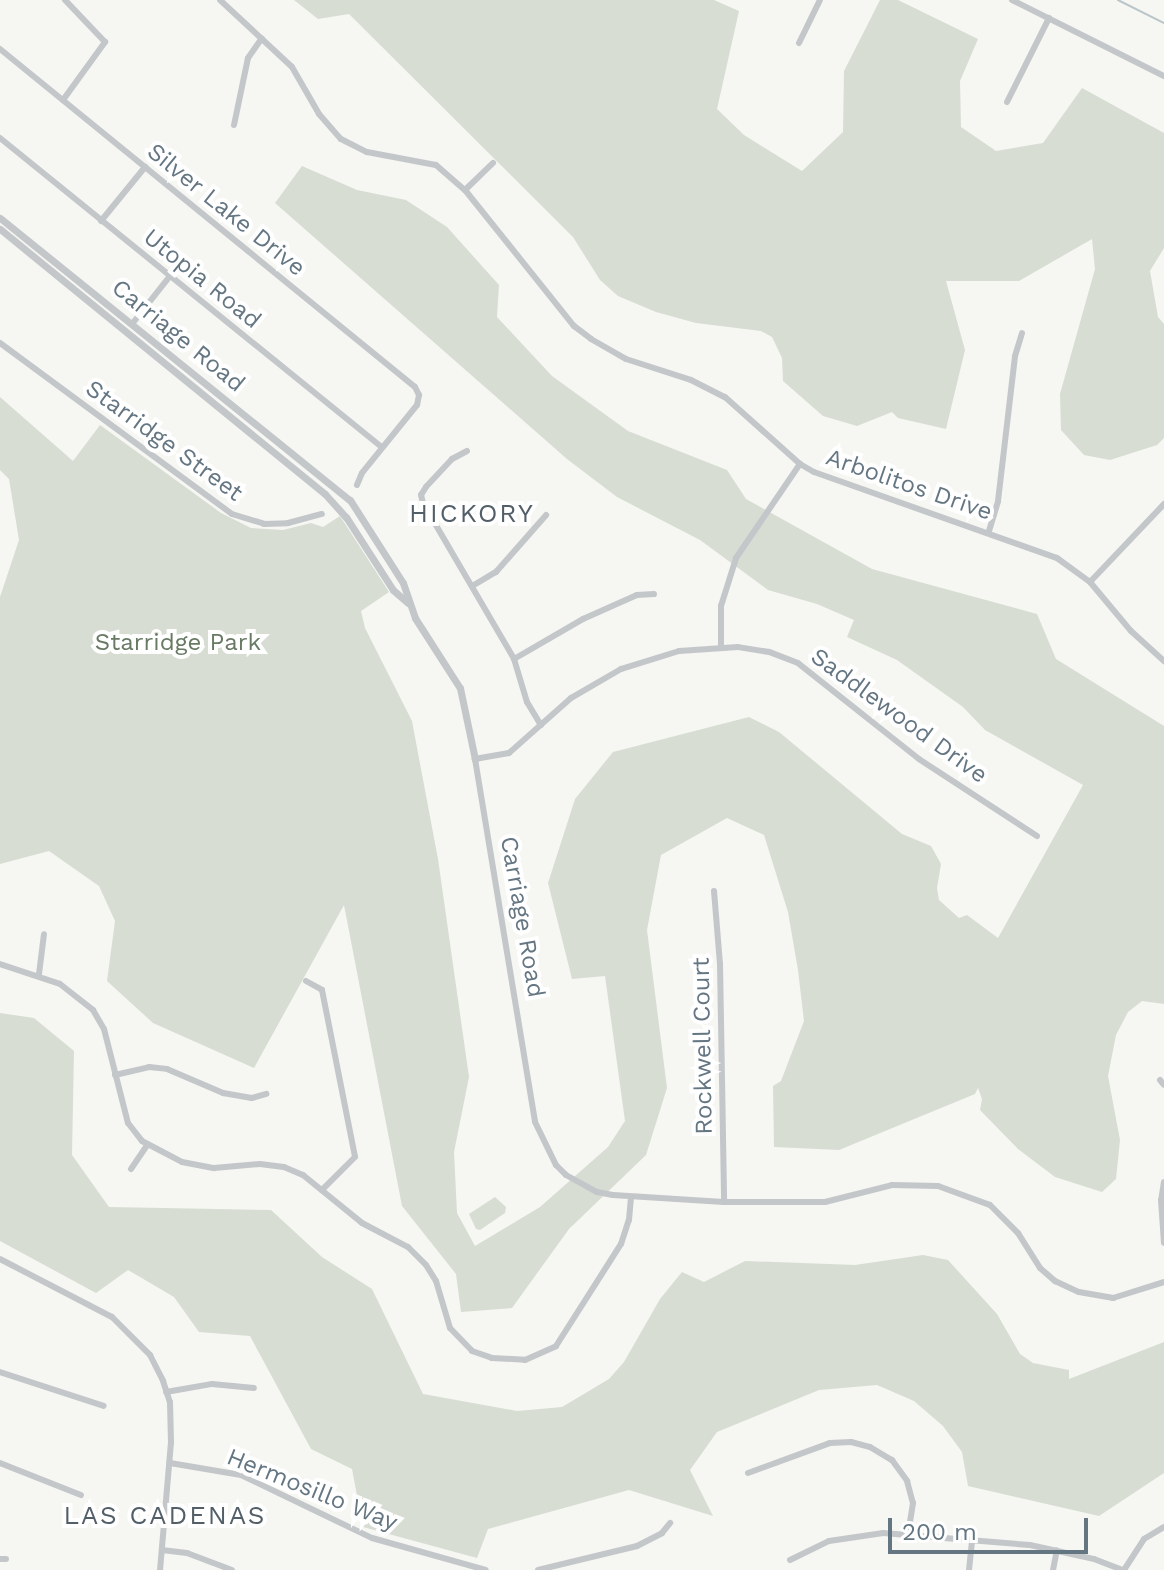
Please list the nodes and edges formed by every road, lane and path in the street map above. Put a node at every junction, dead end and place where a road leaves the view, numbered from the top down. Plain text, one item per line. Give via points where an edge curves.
1 (65, 0) edge
2 (220, 0) edge
3 (820, 0) edge
4 (1012, 0) edge
5 (1049, 18) junction
6 (262, 38) junction
7 (799, 43) dead end
8 (0, 49) edge
9 (1164, 76) edge
10 (63, 100) junction
11 (1007, 102) dead end
12 (234, 125) dead end
13 (0, 138) edge
14 (493, 163) dead end
15 (145, 167) junction
16 (465, 190) junction
17 (0, 218) edge
18 (101, 221) junction
19 (0, 229) edge
20 (40, 256) junction
21 (170, 276) junction
22 (129, 328) junction
23 (1022, 333) dead end
24 (0, 343) edge
25 (382, 447) junction
26 (467, 451) dead end
27 (800, 464) junction
28 (314, 480) junction
29 (357, 485) dead end
30 (1164, 504) edge
31 (322, 514) dead end
32 (546, 515) dead end
33 (989, 531) junction
34 (383, 550) junction
35 (372, 557) junction
36 (1090, 582) junction
37 (474, 585) junction
38 (654, 594) dead end
39 (408, 603) junction
40 (721, 647) junction
41 (514, 659) junction
42 (1164, 661) edge
43 (541, 725) junction
44 (475, 759) junction
45 (1037, 836) dead end
46 (714, 891) dead end
47 (44, 934) dead end
48 (0, 964) edge
49 (39, 974) junction
50 (306, 981) dead end
51 (115, 1075) junction
52 (266, 1094) dead end
53 (147, 1145) junction
54 (131, 1169) dead end
55 (1164, 1182) edge
56 (322, 1190) junction
57 (631, 1197) junction
58 (724, 1202) junction
59 (1164, 1243) edge
60 (2, 1260) edge
61 (1164, 1282) edge
62 (0, 1372) edge
63 (254, 1388) dead end
64 (166, 1392) junction
65 (104, 1406) dead end
66 (0, 1463) edge
67 (170, 1463) junction
68 (748, 1473) dead end
69 (81, 1495) dead end
70 (670, 1523) dead end
71 (1164, 1527) edge
72 (908, 1536) junction
73 (972, 1541) junction
74 (162, 1550) junction
75 (1057, 1550) junction
76 (790, 1560) dead end
77 (554, 1568) edge
78 (160, 1570) edge
79 (232, 1570) edge
80 (486, 1570) edge
81 (538, 1570) edge
82 (969, 1570) edge
83 (1053, 1570) edge
84 (1123, 1570) edge

1 - 10 street via 105,42
2 - 6 street, Arbolitos Drive
3 - 7 street
4 - 5 street
5 - 9 street
5 - 11 street
6 - 12 street via 248,58
6 - 16 street, Arbolitos Drive via 292,67 319,114 341,139 367,152 436,165
8 - 10 street, Silver Lake Drive
10 - 15 street, Silver Lake Drive
13 - 18 street, Utopia Road
14 - 16 street
15 - 18 street
15 - 25 street, Silver Lake Drive via 415,387 417,405
16 - 27 street, Arbolitos Drive via 574,326 626,359 725,397
17 - 20 street, Carriage Road
18 - 21 street, Utopia Road
19 - 20 street, Carriage Road
20 - 22 street, Carriage Road
21 - 22 street
21 - 25 street, Utopia Road
22 - 28 street, Carriage Road
23 - 33 street
24 - 31 street, Starridge Street via 232,514 264,524
25 - 29 street
26 - 37 street via 452,459 421,495
27 - 33 street, Arbolitos Drive via 841,484
27 - 40 street via 736,558 721,606
28 - 34 street, Carriage Road via 350,500
28 - 35 street, Carriage Road
30 - 36 street
32 - 37 street via 496,572
33 - 36 street, Arbolitos Drive via 1057,558
34 - 35 street
34 - 39 street, Carriage Road via 406,588
35 - 39 street, Carriage Road
36 - 42 street, Arbolitos Drive
37 - 41 street
38 - 41 street via 637,595 583,619
39 - 44 street, Carriage Road via 460,688
40 - 43 street, Saddlewood Drive via 679,651 621,669 571,698
40 - 45 street, Saddlewood Drive via 769,652 798,663 919,759
41 - 43 street via 527,702
43 - 44 street, Saddlewood Drive via 509,753
44 - 57 street, Carriage Road via 535,1122 566,1175 597,1192
46 - 58 street, Rockwell Court
47 - 49 street
48 - 49 street
49 - 51 street via 93,1010 104,1029
50 - 56 street via 322,990 354,1148 350,1164
51 - 52 street via 149,1067 167,1069 223,1093 252,1098
51 - 53 street via 128,1123
53 - 54 street
53 - 56 street via 182,1162 214,1168 284,1167
55 - 59 street
56 - 57 street via 362,1223 408,1247 426,1265 450,1328 472,1351 525,1360 564,1338 621,1244
57 - 58 street, Carriage Road
58 - 61 street, Carriage Road via 825,1202 892,1185 938,1186 990,1205 1018,1233 1040,1268 1079,1292 1113,1298
60 - 64 street via 112,1317 150,1355
62 - 65 street
63 - 64 street via 212,1384
64 - 67 street
66 - 69 street
67 - 74 street
67 - 80 street, Hermosillo Way via 241,1475 372,1538
68 - 72 street via 830,1443 870,1447 892,1460 907,1481 913,1503
70 - 77 street via 637,1546
71 - 84 street via 1144,1539
72 - 73 street
72 - 76 street via 854,1535
73 - 75 street
73 - 82 street
74 - 78 street
74 - 79 street
75 - 83 street
75 - 84 street
77 - 81 street

